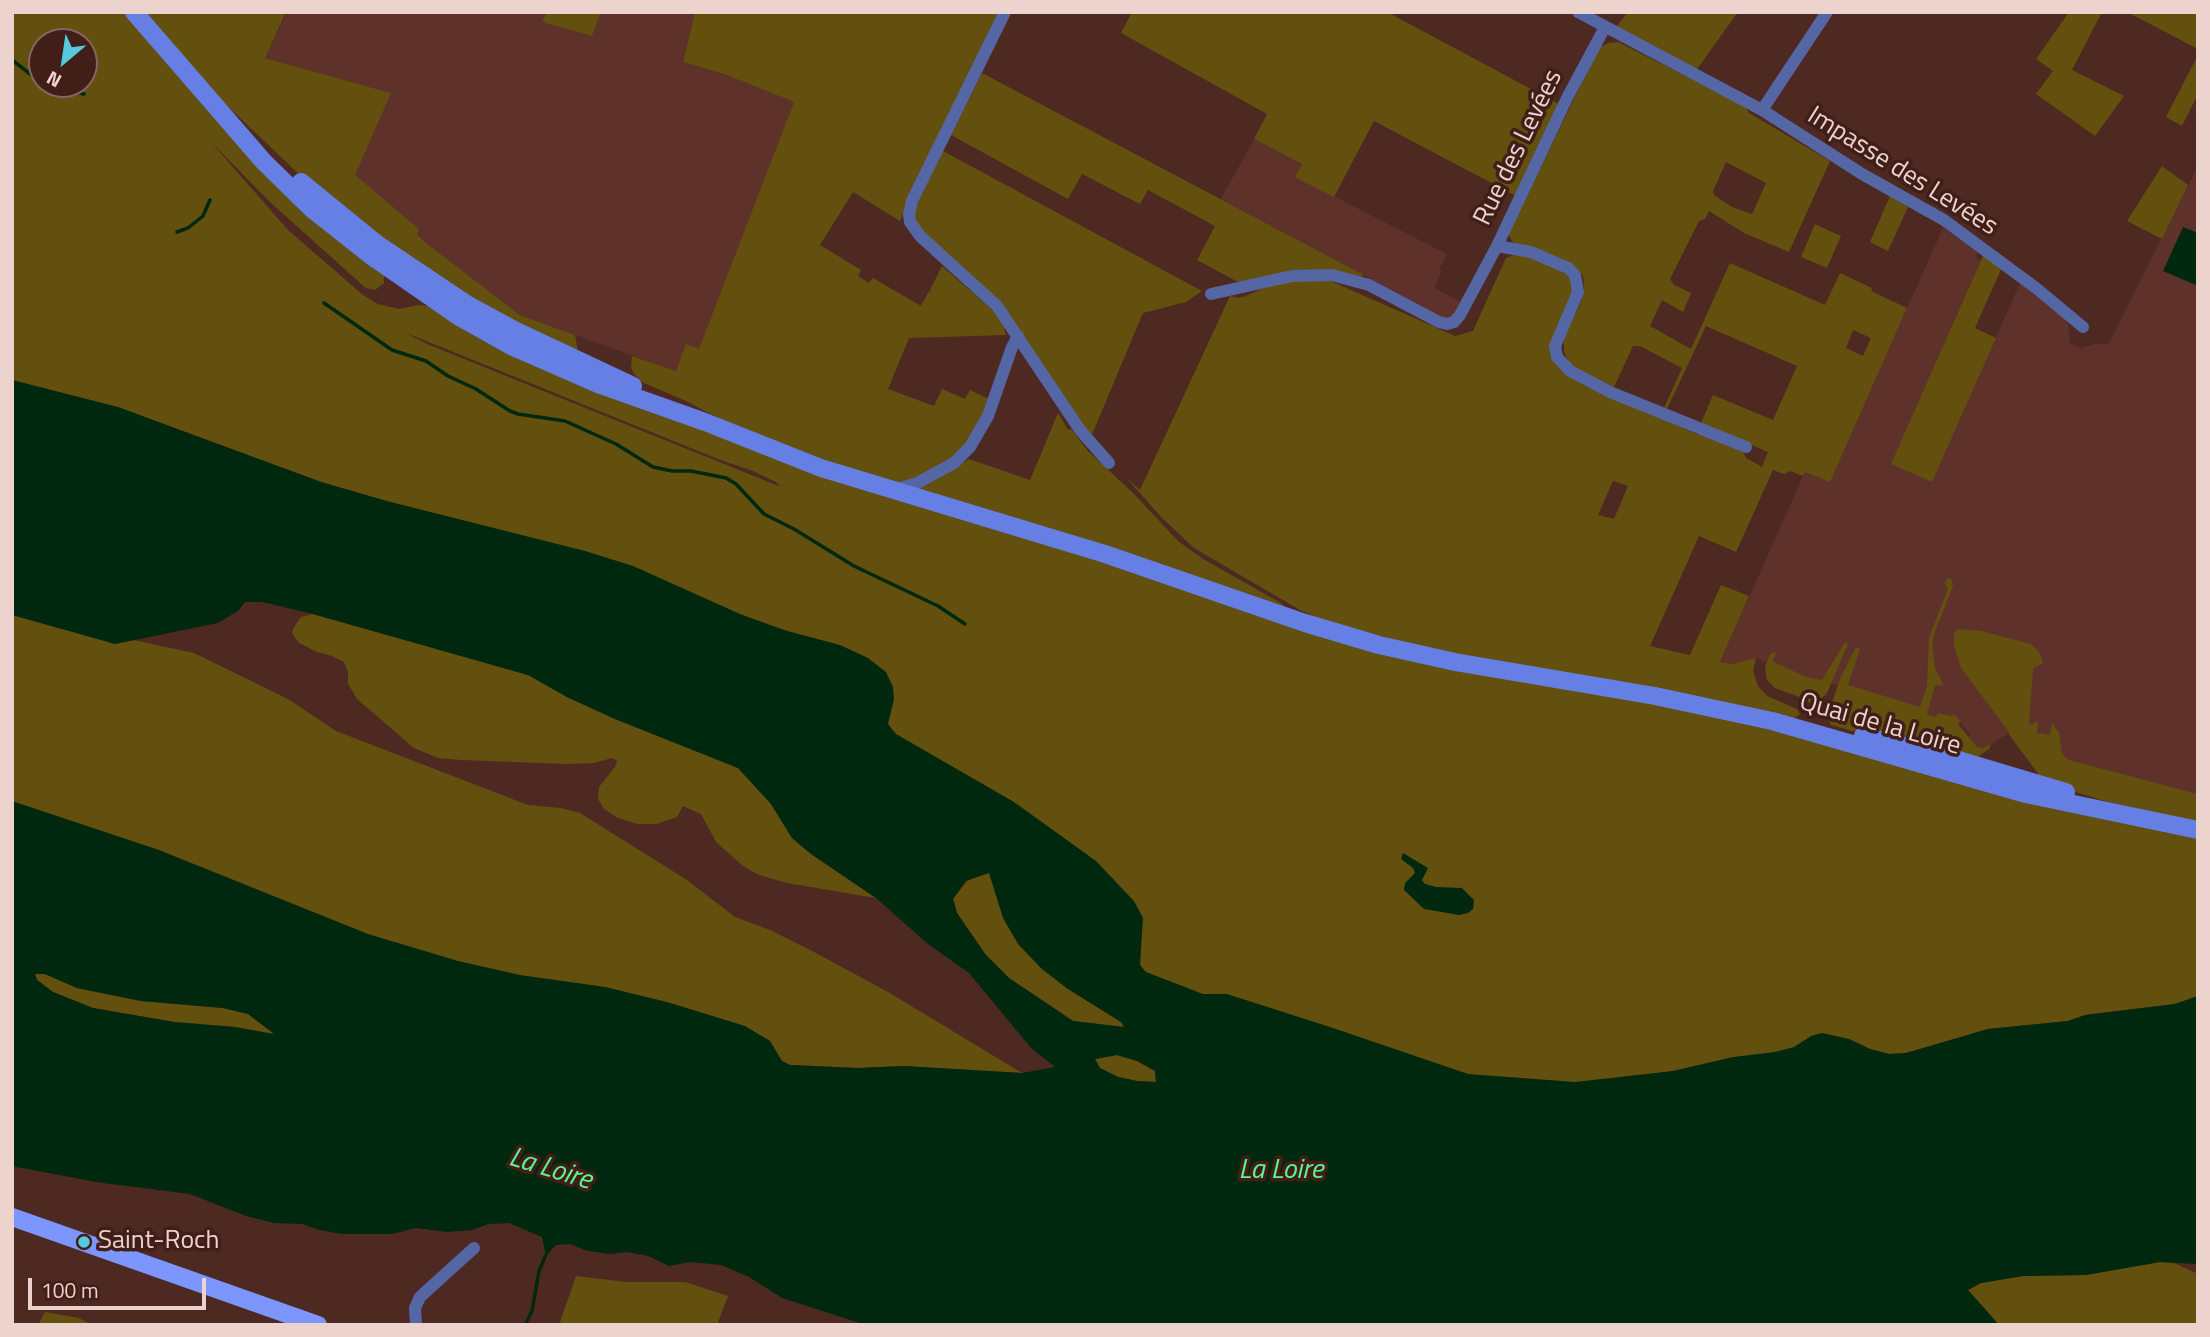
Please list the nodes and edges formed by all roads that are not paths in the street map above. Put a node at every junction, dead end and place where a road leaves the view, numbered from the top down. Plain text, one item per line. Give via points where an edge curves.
1 (134, 12) edge
2 (1005, 12) edge
3 (1578, 12) edge
4 (1827, 12) edge
5 (1605, 27) junction
6 (1762, 110) junction
7 (1497, 246) junction
8 (1211, 294) dead end
9 (2082, 327) dead end
10 (1018, 336) junction
11 (1746, 447) dead end
12 (1109, 463) dead end
13 (892, 491) junction
14 (2198, 830) edge
15 (12, 1217) edge
16 (474, 1248) dead end
17 (318, 1325) edge
18 (416, 1325) edge

1 - 13 main road, Quai de la Loire via 206,93 320,200 468,305 705,422
2 - 10 street via 909,215 920,236 989,297
3 - 5 street
4 - 6 street
5 - 6 street
5 - 7 street, Rue des Levées
6 - 9 street, Impasse des Levées via 1944,220
7 - 8 street, Rue des Levées via 1461,315 1451,324 1431,319 1368,285 1332,275 1292,276
7 - 11 street via 1531,252 1575,275 1578,292 1555,346 1570,370 1601,388
10 - 12 street via 1080,430
10 - 13 street via 988,416 970,447 954,463
13 - 14 main road, Quai de la Loire via 1105,554 1379,645 1772,721 2026,794
15 - 17 main road
16 - 18 street via 420,1297

